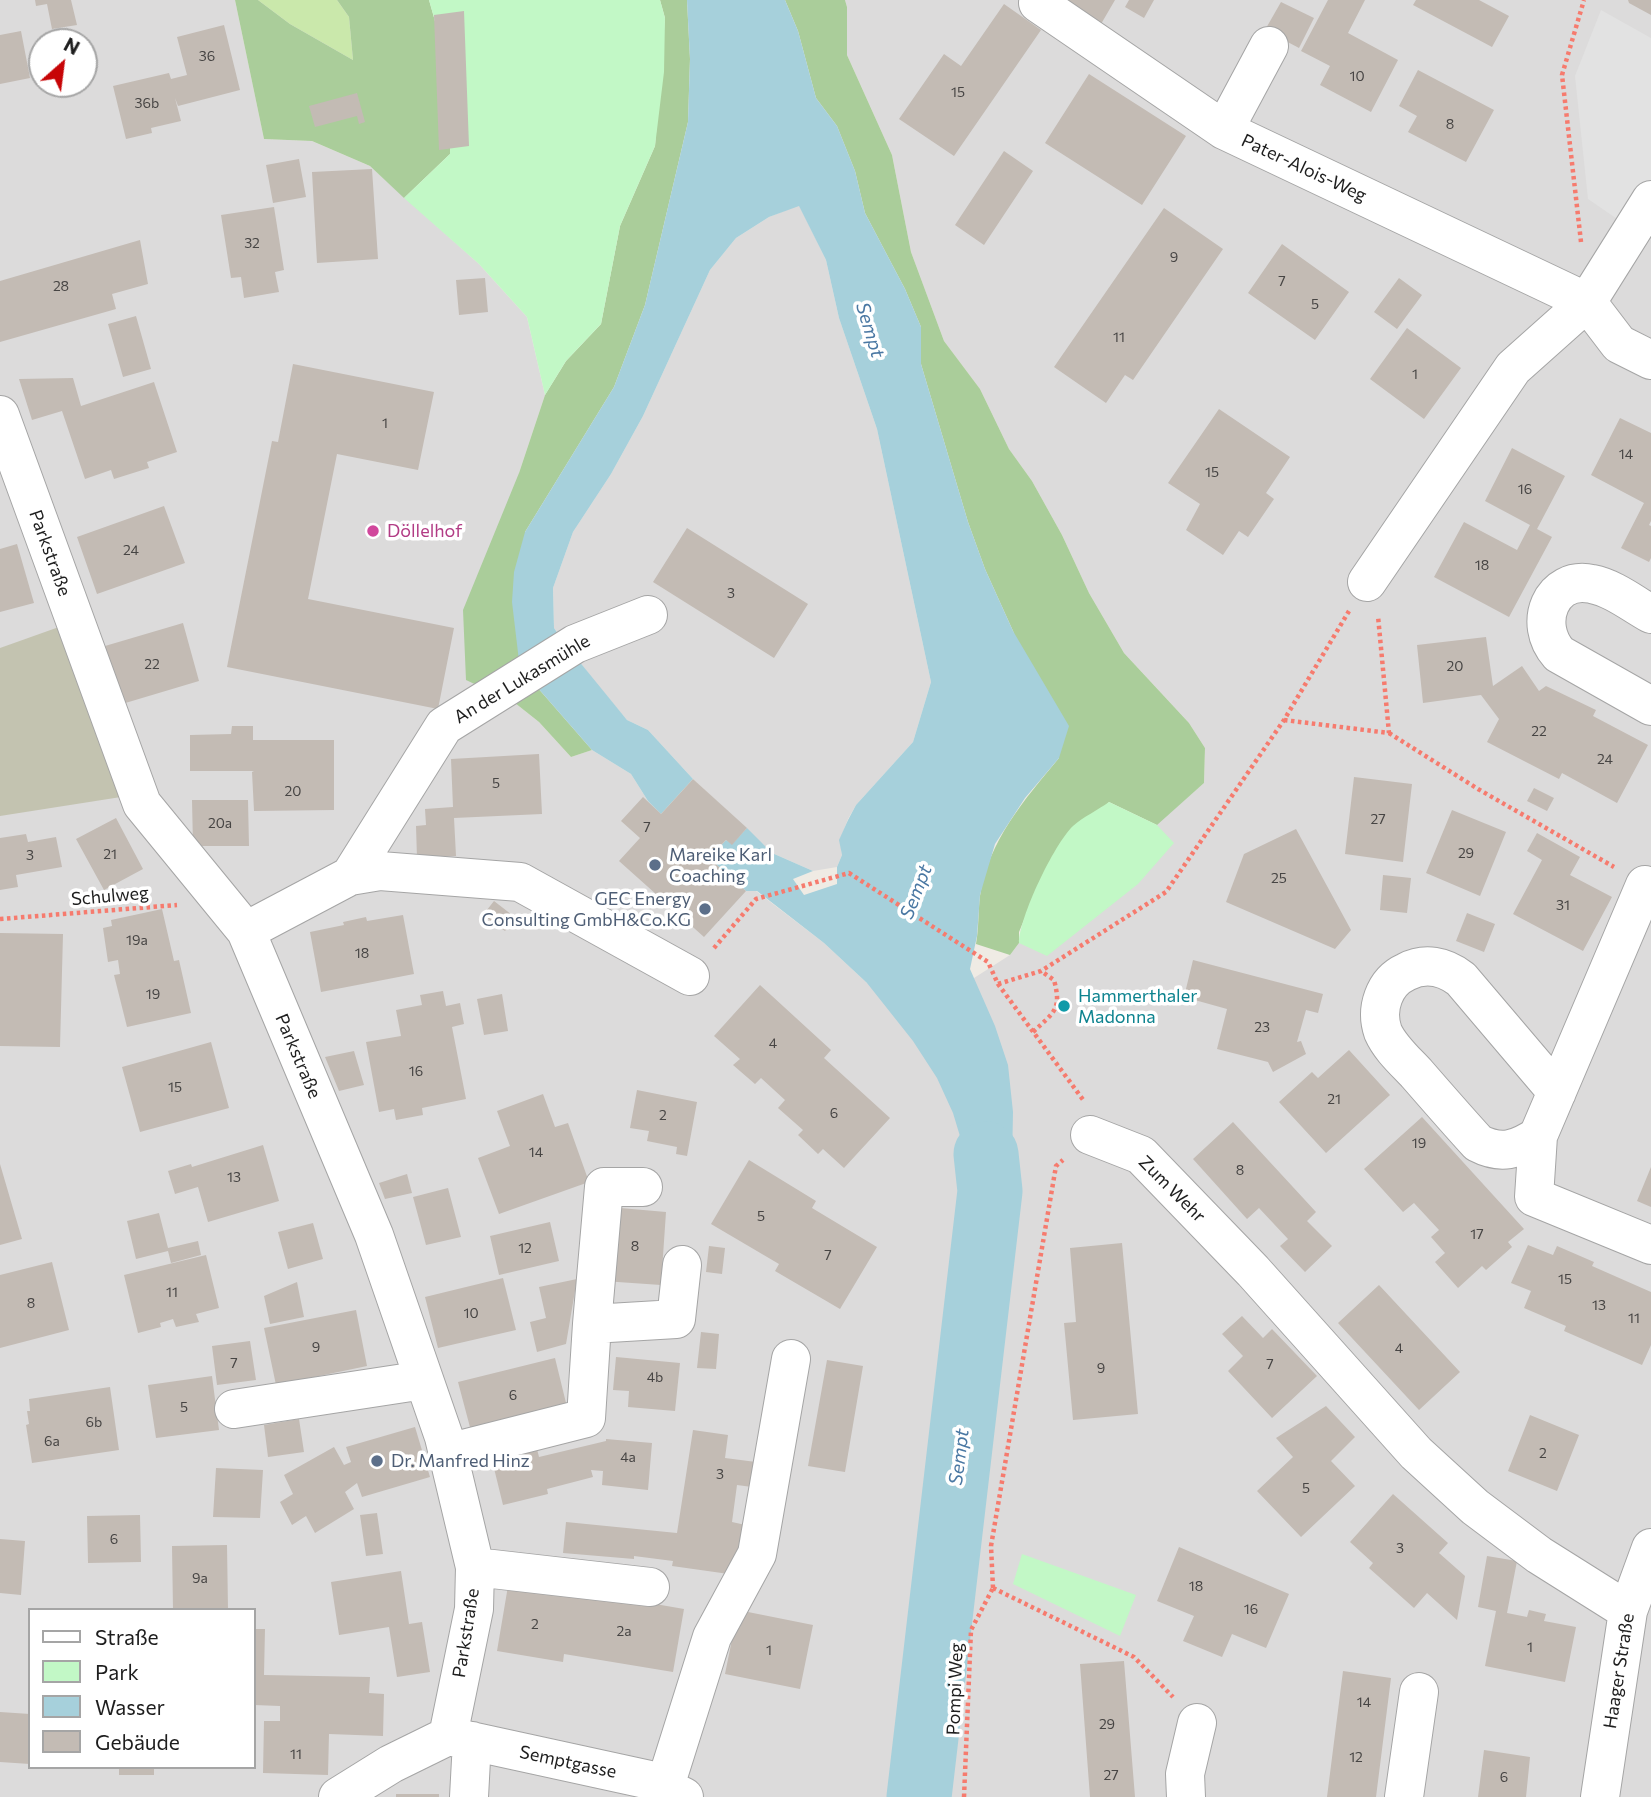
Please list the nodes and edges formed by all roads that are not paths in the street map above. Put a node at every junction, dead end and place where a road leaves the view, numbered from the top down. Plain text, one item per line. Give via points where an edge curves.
1 (1038, 3) dead end
2 (1269, 46) dead end
3 (1224, 130) junction
4 (1651, 200) edge
5 (1587, 302) junction
6 (1651, 360) edge
7 (0, 415) edge
8 (1367, 582) road end
9 (1651, 614) edge
10 (648, 615) dead end
11 (1651, 706) edge
12 (350, 876) junction
13 (1649, 880) edge
14 (246, 931) junction
15 (690, 976) road end
16 (1557, 1092) junction
17 (1090, 1136) road end
18 (1538, 1136) junction
19 (643, 1188) dead end
20 (1651, 1245) edge
21 (682, 1265) dead end
22 (592, 1324) junction
23 (792, 1359) dead end
24 (424, 1380) junction
25 (234, 1409) dead end
26 (448, 1453) junction
27 (1651, 1548) edge
28 (475, 1566) junction
29 (650, 1587) dead end
30 (1628, 1611) junction
31 (1419, 1692) dead end
32 (1197, 1723) road end
33 (460, 1739) junction
34 (675, 1791) edge
35 (338, 1797) edge
36 (469, 1797) edge
37 (1186, 1797) edge
38 (1404, 1797) edge
39 (1600, 1797) edge

1 - 3 street, Pater-Alois-Weg
2 - 3 street
3 - 5 street, Pater-Alois-Weg
4 - 5 street
5 - 6 street via 1619,344
5 - 8 street via 1513,368
7 - 14 street, Parkstraße via 142,804
9 - 11 street via 1602,587 1582,583 1555,597 1545,626 1559,654
10 - 12 street, An der Lukasmühle via 575,644 444,726
12 - 14 street
12 - 15 street via 380,871 520,882
13 - 16 street
14 - 24 street, Parkstraße via 374,1235
16 - 18 street
16 - 18 street via 1451,971 1414,968 1385,991 1380,1016 1387,1040 1478,1143 1506,1152
17 - 30 street, Zum Wehr via 1141,1155 1253,1271 1416,1453 1475,1507 1539,1555
18 - 20 street via 1534,1197
19 - 22 street via 604,1187
21 - 22 street via 676,1319
22 - 26 street via 586,1419
23 - 34 street via 757,1554 712,1637
24 - 25 street
24 - 26 street, Parkstraße
26 - 28 street, Parkstraße
27 - 30 street, Haager Straße
28 - 29 street
28 - 33 street, Parkstraße
30 - 39 street, Haager Straße
31 - 38 street
32 - 37 street via 1185,1774
33 - 34 street, Semptgasse via 650,1780
33 - 35 street via 391,1764
33 - 36 street, Parkstraße

